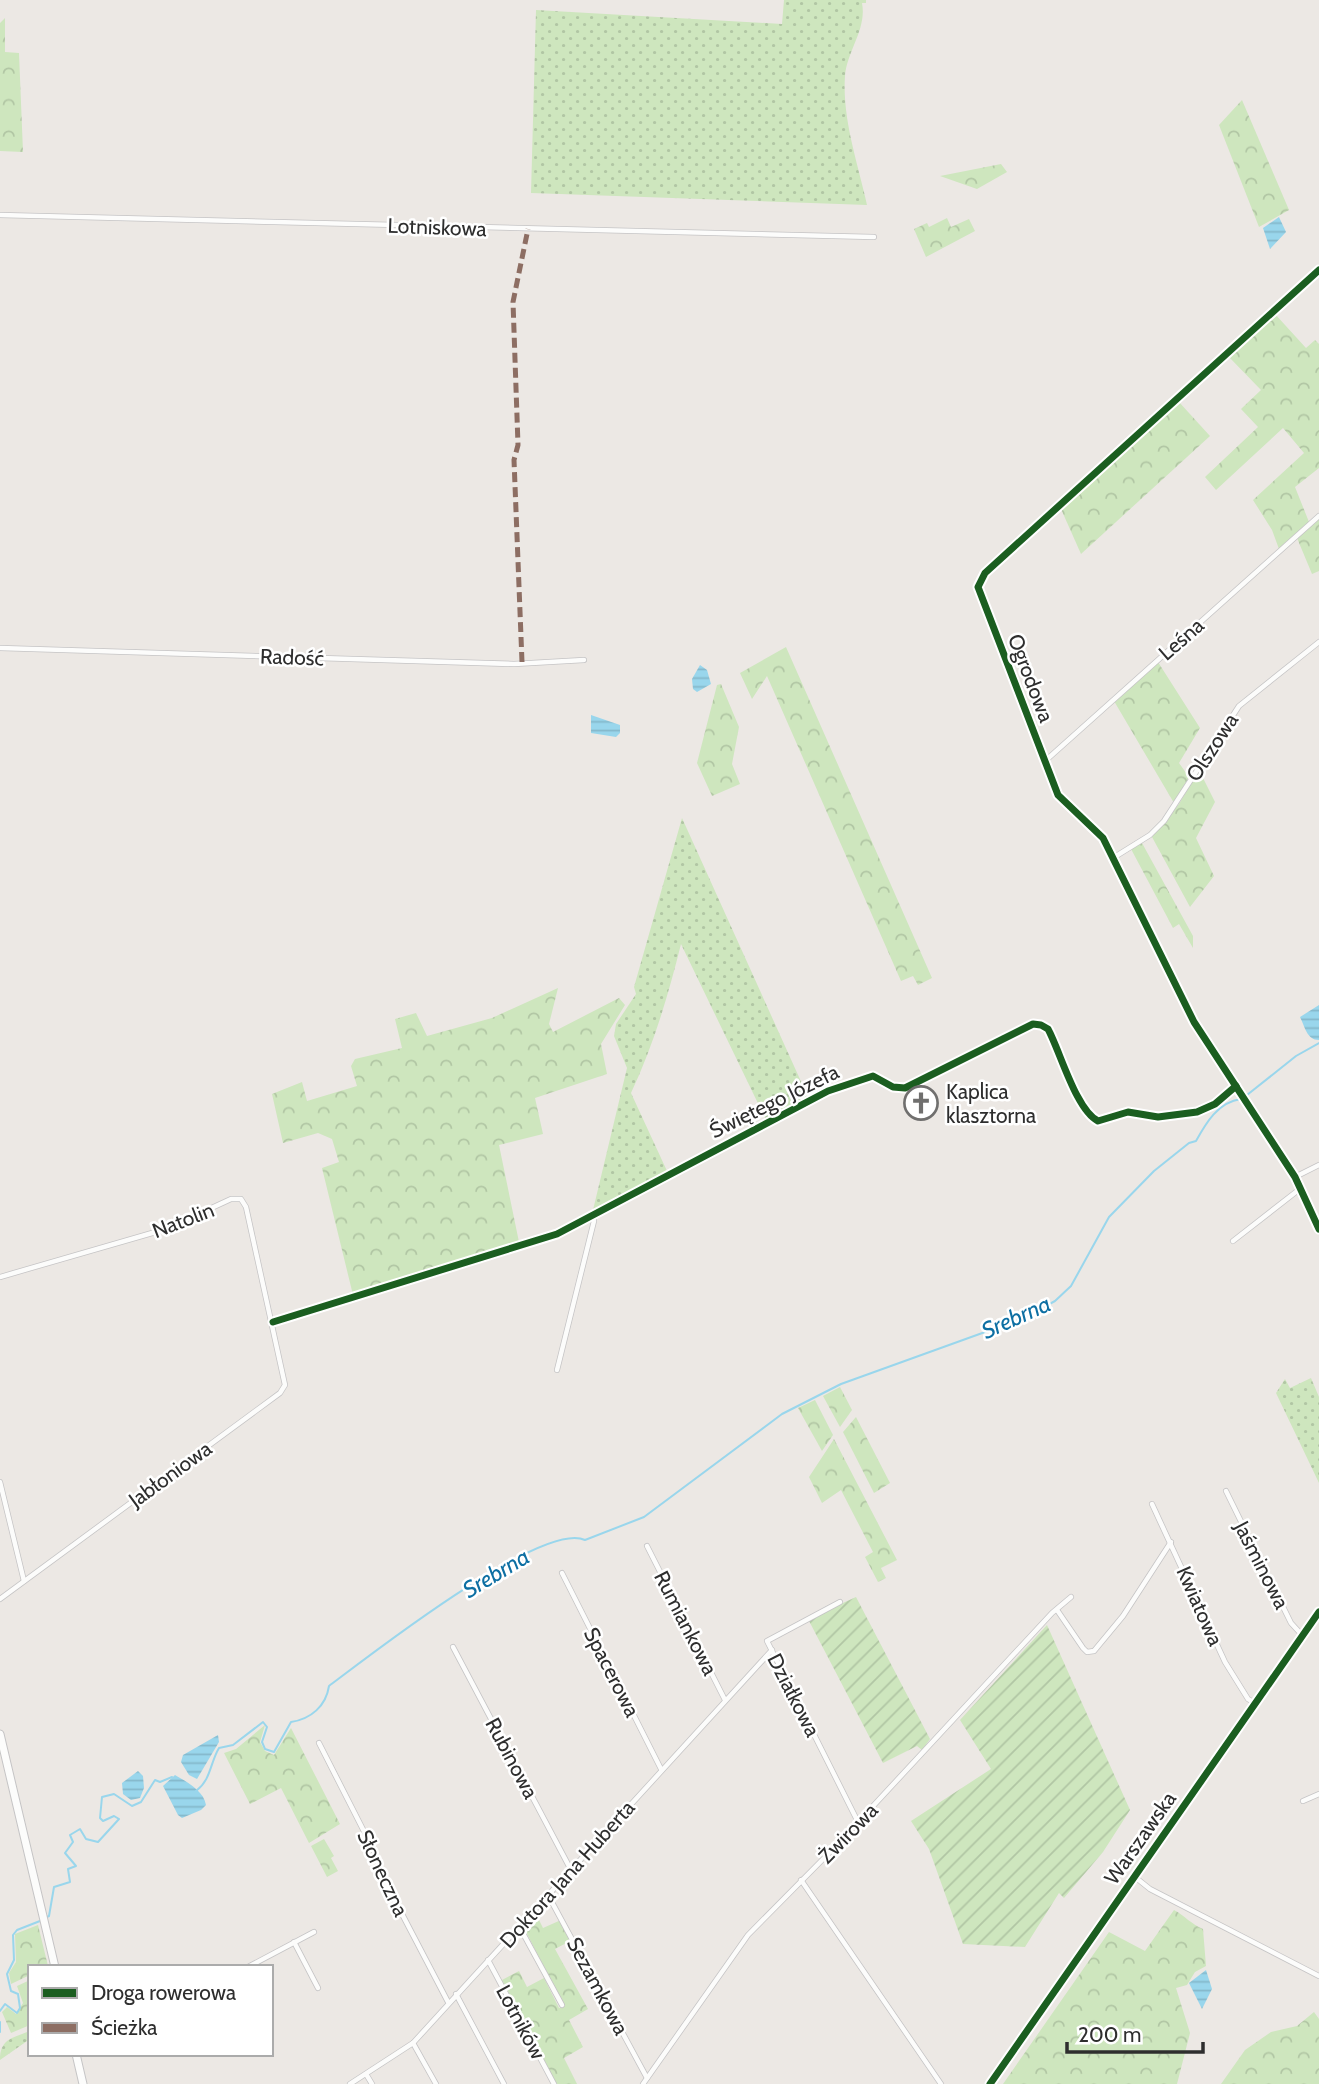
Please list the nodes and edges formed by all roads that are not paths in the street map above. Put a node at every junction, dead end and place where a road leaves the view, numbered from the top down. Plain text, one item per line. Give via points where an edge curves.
1 (0, 215) edge
2 (874, 237) dead end
3 (1319, 270) edge
4 (1319, 516) edge
5 (1319, 642) edge
6 (0, 648) edge
7 (584, 660) dead end
8 (1044, 762) junction
9 (1113, 858) junction
10 (1236, 1086) junction
11 (1319, 1165) edge
12 (1295, 1177) junction
13 (1301, 1188) junction
14 (593, 1215) junction
15 (1319, 1229) edge
16 (1233, 1241) dead end
17 (0, 1277) edge
18 (273, 1322) junction
19 (556, 1370) dead end
20 (0, 1482) edge
21 (1226, 1491) dead end
22 (1152, 1504) dead end
23 (1171, 1542) junction
24 (647, 1546) dead end
25 (562, 1573) dead end
26 (24, 1581) junction
27 (1071, 1597) dead end
28 (0, 1599) edge
29 (840, 1602) dead end
30 (1057, 1609) junction
31 (1319, 1612) edge
32 (1303, 1636) junction
33 (453, 1647) dead end
34 (772, 1650) junction
35 (725, 1700) junction
36 (1256, 1703) junction
37 (0, 1734) edge
38 (319, 1743) dead end
39 (661, 1770) junction
40 (1319, 1794) edge
41 (1303, 1801) dead end
42 (858, 1822) junction
43 (571, 1870) junction
44 (1135, 1877) junction
45 (801, 1880) junction
46 (548, 1895) junction
47 (519, 1926) junction
48 (314, 1932) dead end
49 (294, 1942) junction
50 (488, 1959) junction
51 (55, 1965) edge
52 (252, 1965) edge
53 (1319, 1976) edge
54 (318, 1988) dead end
55 (456, 1994) junction
56 (449, 2002) junction
57 (562, 2005) dead end
58 (413, 2043) junction
59 (77, 2056) edge
60 (366, 2074) junction
61 (647, 2078) junction
62 (83, 2084) edge
63 (350, 2084) edge
64 (372, 2084) edge
65 (436, 2084) edge
66 (504, 2084) edge
67 (554, 2084) edge
68 (643, 2084) edge
69 (941, 2084) edge
70 (990, 2084) edge

1 - 2 street, Lotniskowa
3 - 8 street, Ogrodowa via 979,580 980,595
4 - 8 street, Leśna
5 - 9 street, Olszowa via 1241,703 1164,821
6 - 7 street, Radość via 514,664
8 - 9 street, Ogrodowa via 1063,803 1098,831
9 - 10 street, Ogrodowa via 1194,1022
10 - 12 street, Ogrodowa
10 - 14 street, Świętego Józefa via 1197,1112 1158,1117 1125,1112 1098,1121 1079,1097 1048,1029 1033,1024 905,1088 873,1076 833,1088
11 - 12 street
12 - 13 street, Ogrodowa
13 - 15 street, Ogrodowa
13 - 16 street
14 - 18 street, Świętego Józefa via 550,1236
14 - 19 street
17 - 18 street, Natolin via 166,1229 237,1198 246,1207
18 - 26 street, Jabłoniowa via 285,1378 280,1393
20 - 26 street
21 - 32 street, Jaśminowa via 1291,1622
22 - 23 street, Kwiatowa
23 - 30 street via 1094,1651 1084,1650
23 - 36 street, Kwiatowa via 1229,1670 1248,1699
24 - 35 street, Rumiankowa
25 - 39 street, Spacerowa
26 - 28 street, Jabłoniowa
27 - 30 street, Żwirowa
29 - 34 street, Działkowa via 772,1636 767,1641
30 - 42 street, Żwirowa
31 - 32 main road, Warszawska
32 - 36 main road, Warszawska
33 - 43 street, Rubinowa
34 - 35 street, Doktora Jana Huberta
34 - 42 street, Działkowa
35 - 39 street, Doktora Jana Huberta
36 - 44 main road, Warszawska
37 - 51 street
38 - 56 street, Słoneczna
39 - 43 street, Doktora Jana Huberta
40 - 41 street
42 - 45 street, Żwirowa
43 - 46 street, Doktora Jana Huberta
44 - 53 street
44 - 70 main road, Warszawska
45 - 61 street, Żwirowa via 748,1935
45 - 69 street
46 - 47 street, Doktora Jana Huberta
46 - 61 street, Sezamkowa
47 - 50 street, Doktora Jana Huberta
47 - 57 street
48 - 49 street
49 - 52 street
49 - 54 street
50 - 55 street, Doktora Jana Huberta
50 - 67 street, Lotników
55 - 56 street, Doktora Jana Huberta
55 - 66 street
56 - 58 street, Doktora Jana Huberta
58 - 60 street, Doktora Jana Huberta
58 - 65 street
59 - 62 street
60 - 63 street, Doktora Jana Huberta
60 - 64 street
61 - 68 street, Żwirowa

